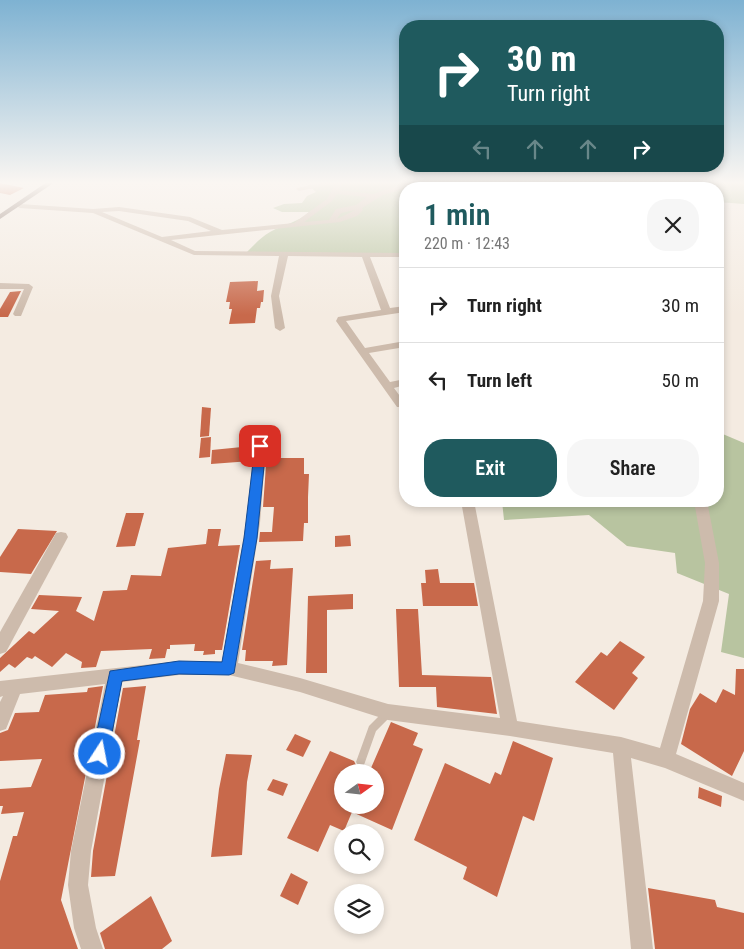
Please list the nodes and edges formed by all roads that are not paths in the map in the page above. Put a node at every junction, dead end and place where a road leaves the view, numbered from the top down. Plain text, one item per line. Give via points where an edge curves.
1 (129, 226) edge
2 (206, 226) edge
3 (293, 226) edge
4 (221, 233) junction
5 (158, 239) junction
6 (284, 254) junction
7 (365, 254) junction
8 (399, 256) edge
9 (0, 286) edge
10 (399, 310) edge
11 (387, 312) junction
12 (18, 314) dead end
13 (280, 328) dead end
14 (399, 345) edge
15 (363, 352) junction
16 (399, 383) edge
17 (386, 386) junction
18 (399, 402) edge
19 (260, 446) dead end
20 (468, 507) edge
21 (701, 507) edge
22 (61, 537) dead end
23 (0, 647) edge
24 (229, 668) junction
25 (115, 675) junction
26 (7, 688) edge
27 (388, 712) junction
28 (0, 723) edge
29 (510, 728) junction
30 (622, 746) junction
31 (666, 759) junction
32 (361, 762) dead end
33 (744, 792) edge
34 (92, 949) edge
35 (642, 949) edge

1 - 5 street
2 - 4 street
3 - 4 street
4 - 5 street
5 - 6 street via 199,254
6 - 7 street
6 - 13 street via 275,296
7 - 8 street
7 - 11 street
9 - 12 street via 29,287
10 - 11 street
11 - 15 street via 341,319
14 - 15 street
15 - 17 street
16 - 17 street
17 - 18 street
19 - 24 street via 253,523
20 - 29 street
21 - 31 street via 712,563 711,601
22 - 23 street
24 - 25 street via 179,668
24 - 27 street via 300,685
25 - 26 street
25 - 34 street via 81,851 78,885
26 - 28 street
27 - 29 street
27 - 32 lane via 372,729
29 - 30 street
30 - 31 street
30 - 35 street
31 - 33 street

